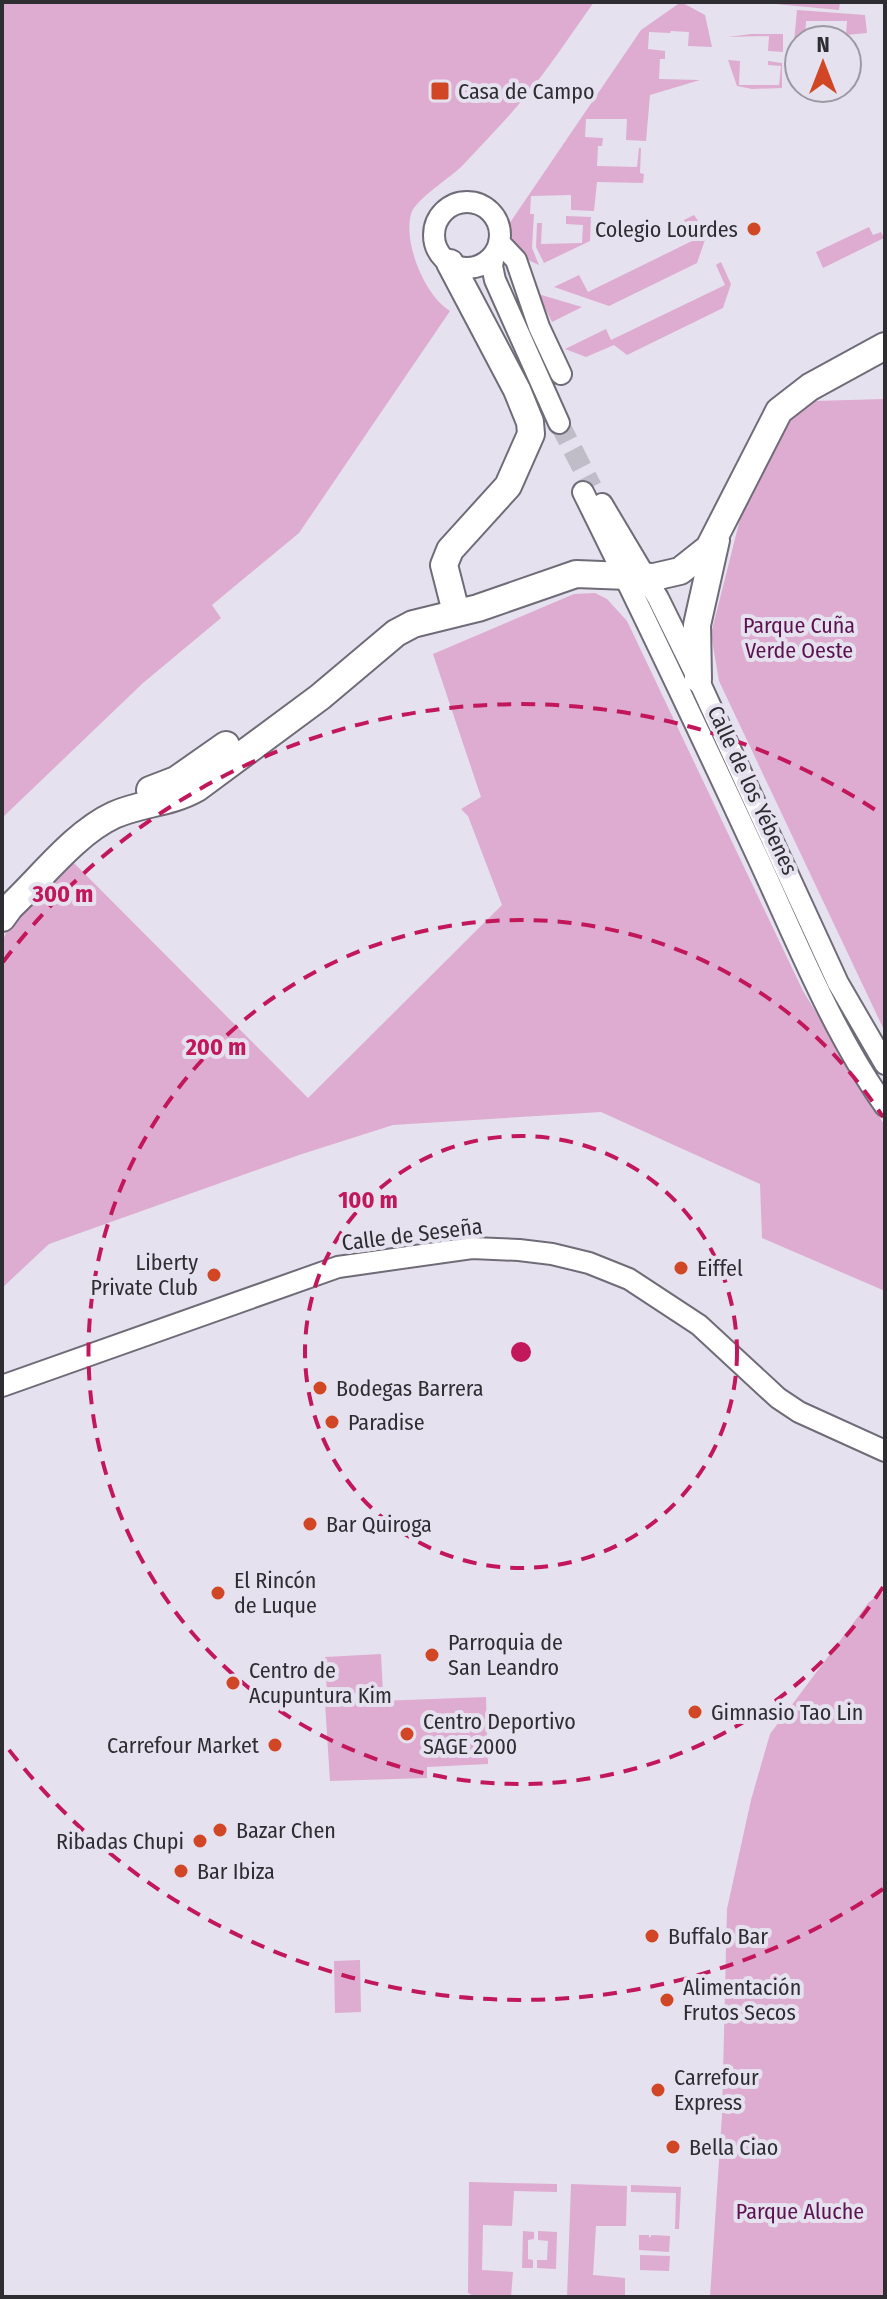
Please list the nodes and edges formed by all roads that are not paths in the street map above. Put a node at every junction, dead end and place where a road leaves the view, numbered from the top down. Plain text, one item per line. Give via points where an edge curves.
1 (496, 248) junction
2 (459, 266) junction
3 (885, 329) edge
4 (885, 346) edge
5 (561, 374) dead end
6 (588, 489) tunnel mouth
7 (717, 535) junction
8 (630, 568) junction
9 (455, 603) junction
10 (698, 679) junction
11 (2, 899) edge
12 (2, 918) edge
13 (885, 1064) edge
14 (885, 1106) edge
15 (2, 1386) edge
16 (885, 1451) edge

1 - 2 street via 483,264
1 - 2 street via 500,232 493,214 475,203 458,203 445,210 434,231 436,246
1 - 2 street via 495,280 555,425 488,293
1 - 5 street via 516,260
2 - 9 highway via 517,390 531,434 508,486 450,550 444,565
3 - 8 highway via 777,390 757,417 701,539 675,560
4 - 7 highway via 831,374 779,411
6 - 8 street, Calle de los Yébenes
7 - 8 highway via 680,571 654,577
7 - 10 highway via 697,625
8 - 9 highway via 576,574 515,597
8 - 10 street, Calle de los Yébenes
8 - 14 street, Calle de los Yébenes via 646,618 818,987
9 - 11 highway via 397,615 176,780 101,806
9 - 12 highway via 396,633 320,697 183,797 133,808 89,830
10 - 13 street, Calle de los Yébenes via 838,983
15 - 16 street, Calle de Seseña via 338,1267 472,1248 519,1250 589,1263 629,1279 699,1325 778,1398

